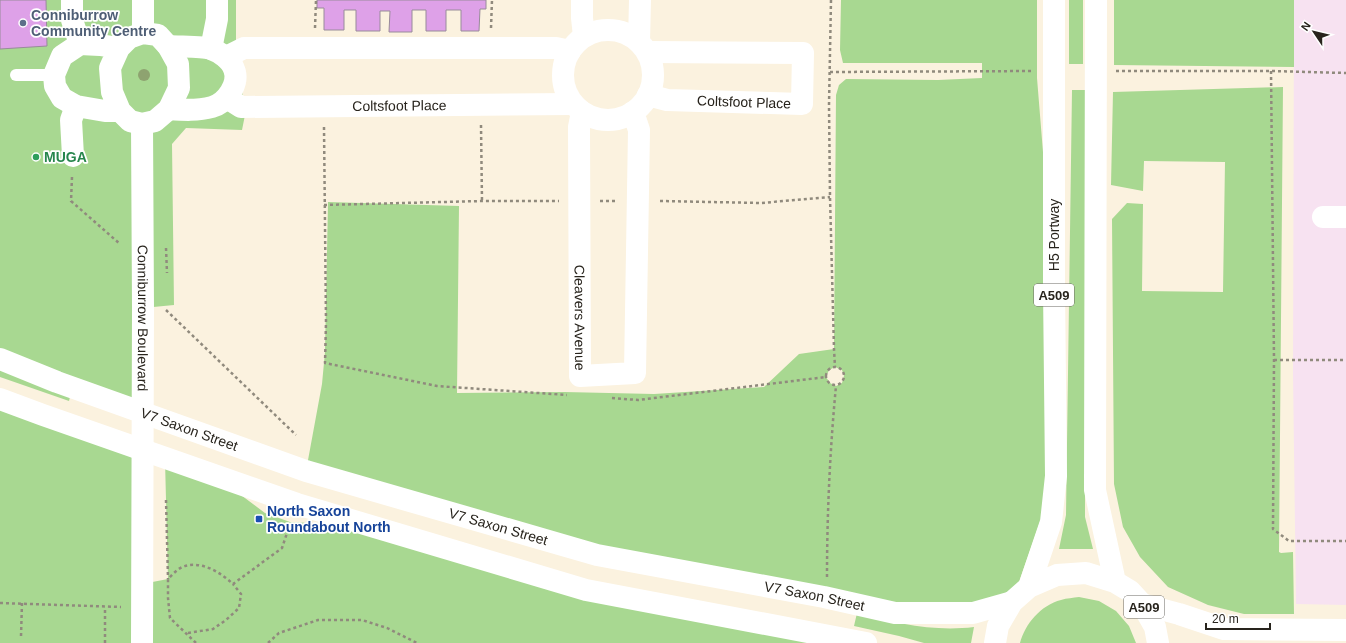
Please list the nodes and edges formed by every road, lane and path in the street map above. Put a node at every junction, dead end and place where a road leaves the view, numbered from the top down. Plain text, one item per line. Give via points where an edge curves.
1 (72, 0) edge
2 (144, 0) edge
3 (217, 0) edge
4 (316, 0) edge
5 (492, 0) edge
6 (582, 0) edge
7 (640, 0) edge
8 (831, 0) edge
9 (1054, 0) edge
10 (1096, 0) edge
11 (143, 33) junction
12 (80, 44) junction
13 (577, 44) junction
14 (168, 46) junction
15 (643, 47) junction
16 (119, 48) junction
17 (314, 48) junction
18 (491, 48) junction
19 (218, 53) junction
20 (975, 71) dead end
21 (1177, 71) dead end
22 (1271, 71) junction
23 (830, 72) junction
24 (1346, 73) edge
25 (16, 75) dead end
26 (54, 75) junction
27 (648, 95) junction
28 (227, 98) junction
29 (481, 105) junction
30 (76, 106) junction
31 (324, 106) junction
32 (578, 108) junction
33 (169, 109) junction
34 (120, 111) junction
35 (634, 112) junction
36 (142, 124) junction
37 (73, 156) joint
38 (482, 201) dead end
39 (1323, 217) dead end
40 (1346, 217) edge
41 (124, 247) dead end
42 (166, 248) dead end
43 (166, 274) dead end
44 (166, 310) dead end
45 (0, 359) edge
46 (1274, 360) junction
47 (1346, 360) edge
48 (835, 367) junction
49 (826, 377) junction
50 (836, 386) junction
51 (568, 395) dead end
52 (607, 397) dead end
53 (0, 399) edge
54 (296, 435) dead end
55 (828, 515) dead end
56 (290, 522) dead end
57 (1346, 541) edge
58 (168, 566) dead end
59 (168, 579) junction
60 (1115, 582) junction
61 (233, 584) junction
62 (1029, 587) junction
63 (0, 602) edge
64 (1012, 602) junction
65 (22, 603) junction
66 (1142, 604) junction
67 (106, 606) junction
68 (142, 608) junction
69 (1346, 630) edge
70 (187, 634) junction
71 (21, 636) dead end
72 (105, 643) edge
73 (142, 643) edge
74 (196, 643) edge
75 (268, 643) edge
76 (417, 643) edge
77 (866, 643) edge
78 (995, 643) edge
79 (1158, 643) edge

1 - 12 street via 72,20
2 - 11 street
3 - 19 street
4 - 17 path
5 - 18 path
6 - 13 street via 582,18
7 - 15 street
8 - 23 path
9 - 62 street, H5 Portway / A509 via 1056,476 1051,522
10 - 60 street, A509 via 1095,490
11 - 14 street via 158,35
11 - 16 street via 129,38
12 - 16 street
12 - 26 street via 62,56
13 - 15 street via 598,31 613,30 627,34
13 - 18 street via 556,48
13 - 32 street via 564,64 563,78 566,92
14 - 19 street
14 - 33 street via 178,64 178,88
15 - 27 street via 652,66 652,81
15 - 27 street, Coltsfoot Place via 803,53 802,104 667,100
16 - 34 street via 110,68 112,92
17 - 18 street
17 - 19 street via 244,48
19 - 28 street via 234,69 235,83
20 - 23 path
21 - 22 path
22 - 24 path
22 - 46 path
23 - 48 path via 830,197
25 - 26 lane
26 - 30 street via 55,86 62,98
27 - 35 street
28 - 31 street, Coltsfoot Place via 241,107
28 - 33 street via 212,107
29 - 31 street, Coltsfoot Place
29 - 32 street, Coltsfoot Place
29 - 38 path
30 - 34 street
30 - 37 street via 71,120
31 - 51 path via 325,363 437,386
32 - 35 street via 594,118 608,120
32 - 35 street, Cleavers Avenue via 580,376 635,373 639,130
33 - 36 street via 155,121
34 - 36 street via 130,121
36 - 68 street, Conniburrow Boulevard
37 - 41 path via 72,201
39 - 40 street
42 - 43 path
44 - 54 path
45 - 64 street, V7 Saxon Street via 56,382 306,471 597,555 824,597 895,613 974,613
46 - 47 path
46 - 57 path via 1273,529 1289,541
48 - 49 path via 829,370
48 - 50 path via 842,370 844,376 842,383
49 - 50 path
49 - 52 path via 638,400
50 - 55 path
53 - 77 street via 297,504 586,590
56 - 61 path via 282,548
58 - 59 path
59 - 61 path via 184,566 197,565 210,568
59 - 70 path via 170,618
60 - 62 street, A509 via 1079,573 1056,575
60 - 66 street, A509
61 - 70 path via 240,594 239,608 213,630
62 - 64 street, A509
63 - 65 path
64 - 78 street, A509 via 998,626
65 - 67 path
65 - 71 path
66 - 69 street via 1224,629
66 - 79 street, A509 via 1154,627
67 - 68 path
67 - 72 path
68 - 73 street, Conniburrow Boulevard
70 - 74 path
75 - 76 path via 279,633 318,620 362,620 387,628

